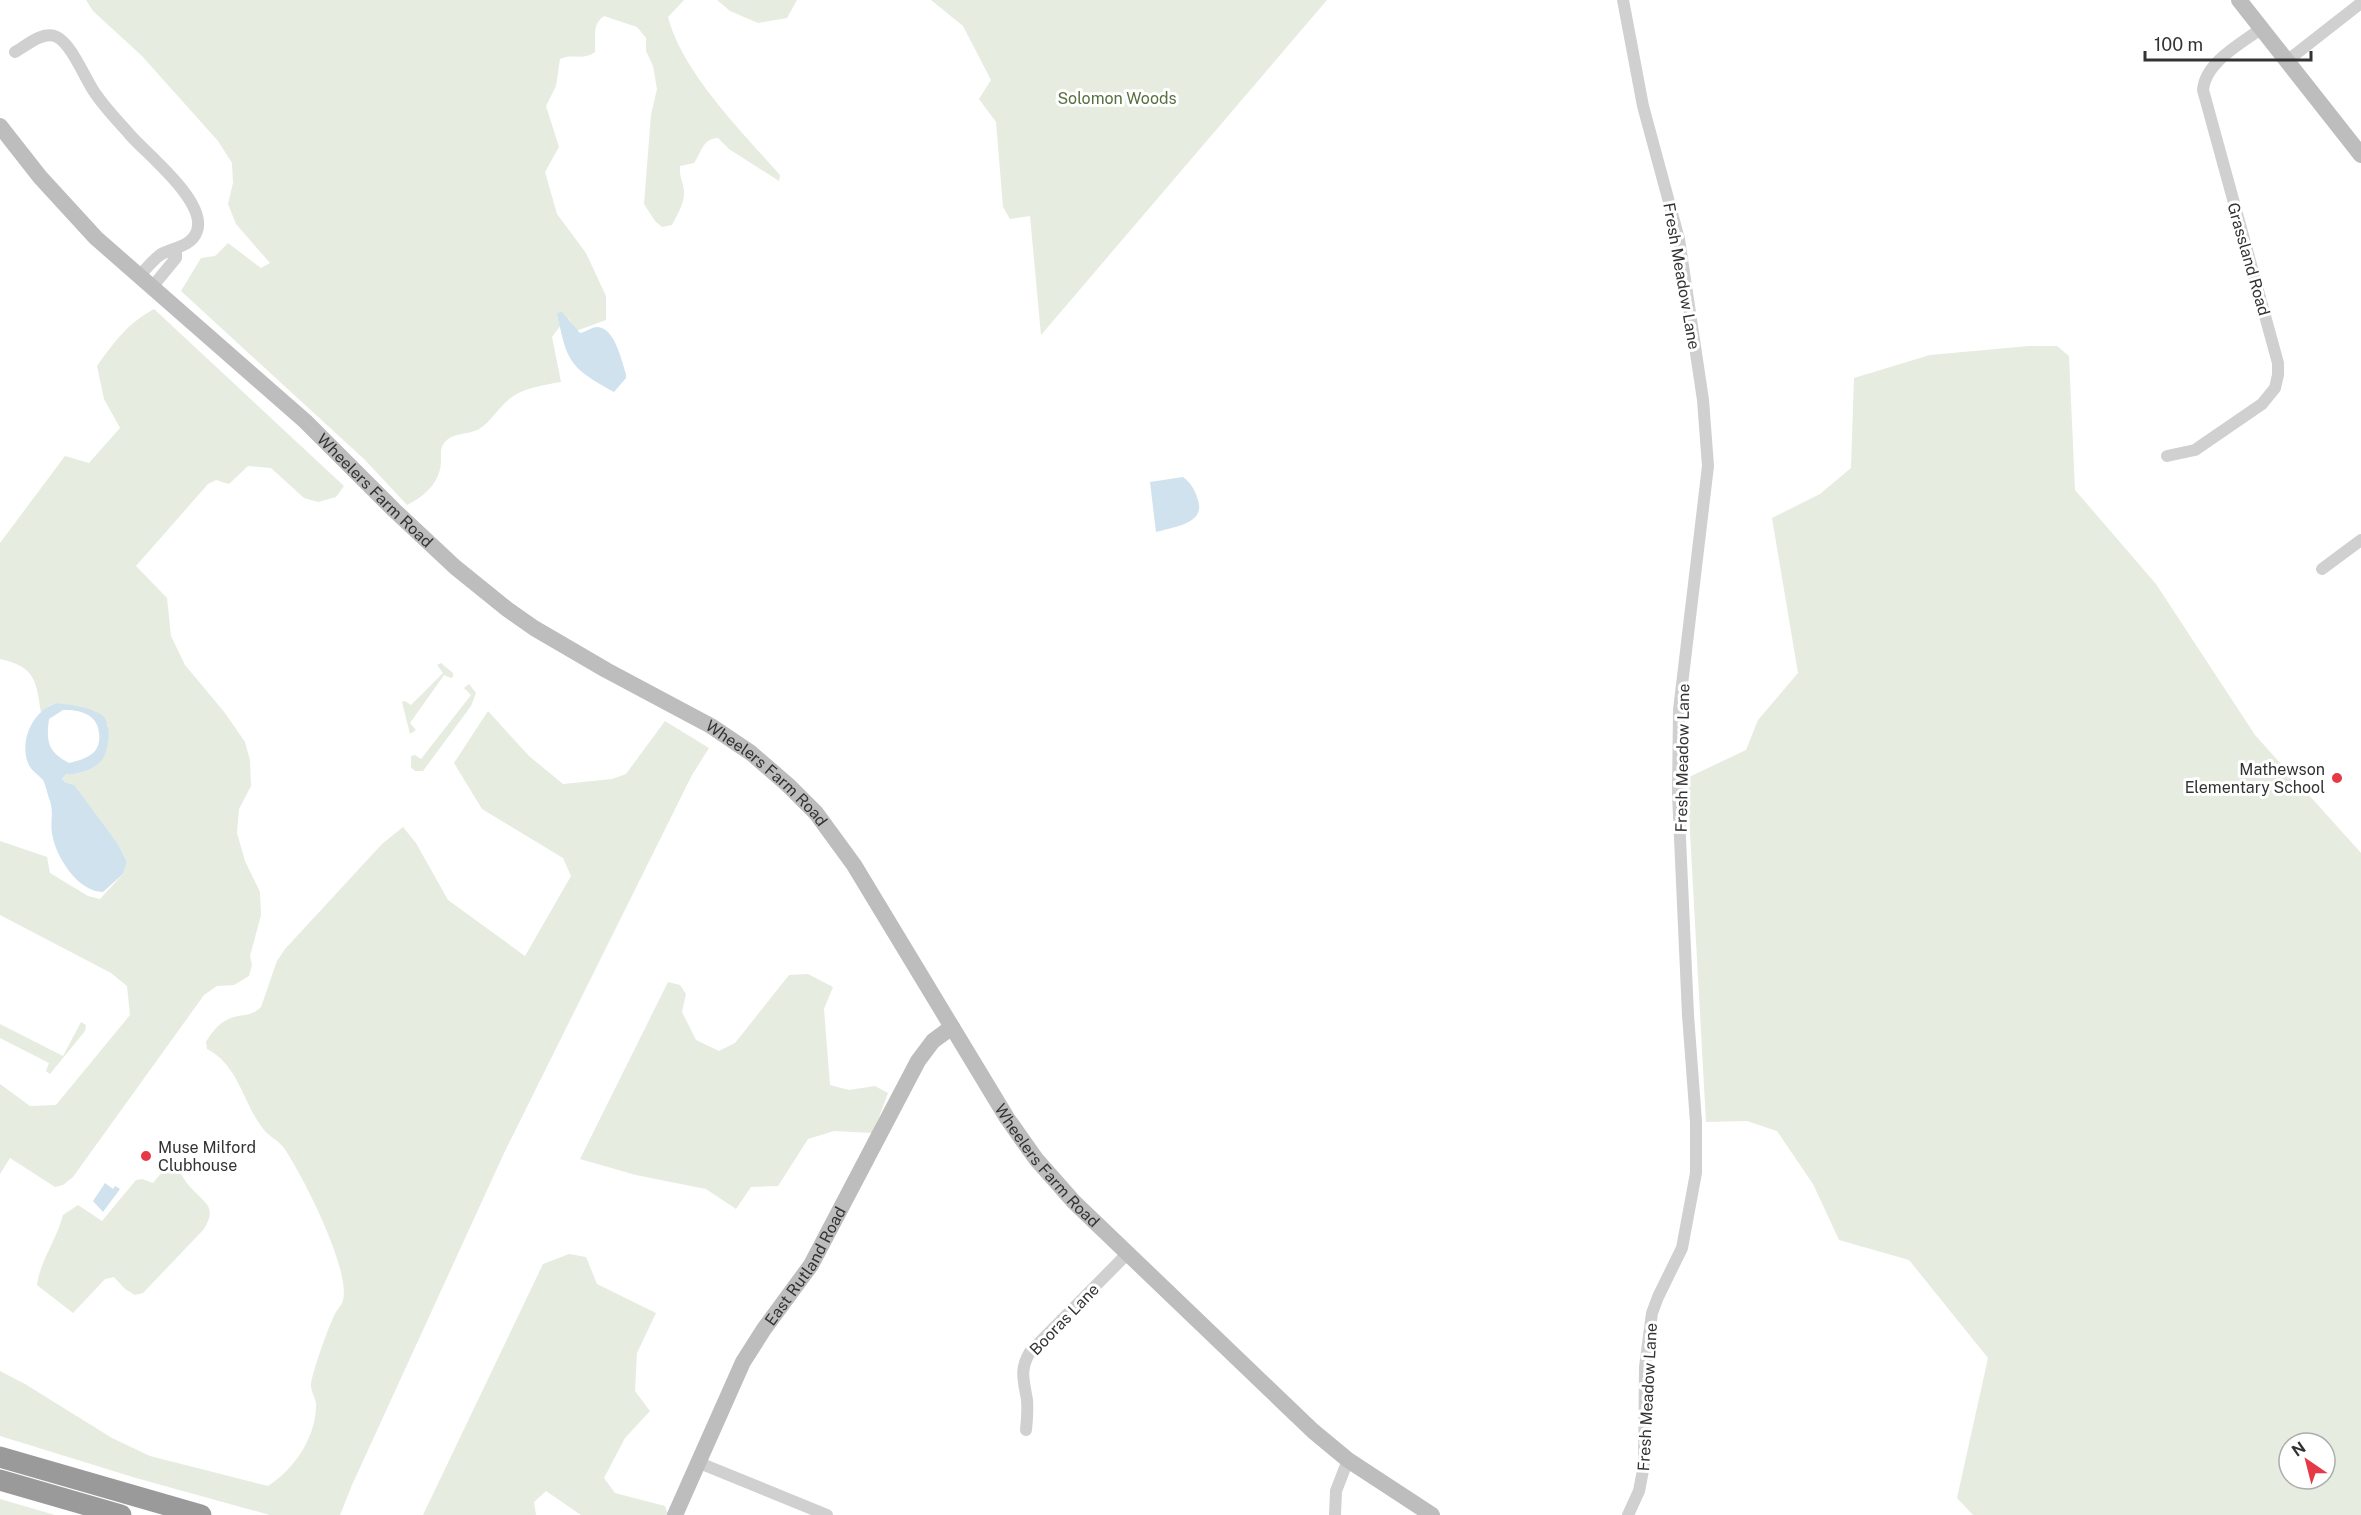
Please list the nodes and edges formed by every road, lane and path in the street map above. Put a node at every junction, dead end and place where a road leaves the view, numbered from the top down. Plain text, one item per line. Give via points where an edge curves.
1 (1623, 0) edge
2 (2239, 0) edge
3 (2361, 3) edge
4 (2262, 28) junction
5 (15, 52) dead end
6 (2288, 60) junction
7 (0, 126) edge
8 (2361, 155) edge
9 (147, 280) junction
10 (2167, 456) dead end
11 (2361, 540) edge
12 (2322, 569) dead end
13 (952, 1027) junction
14 (1128, 1253) junction
15 (1026, 1430) dead end
16 (0, 1457) edge
17 (1348, 1460) junction
18 (697, 1462) junction
19 (0, 1480) edge
20 (121, 1515) edge
21 (201, 1515) edge
22 (675, 1515) edge
23 (827, 1515) edge
24 (1335, 1515) edge
25 (1432, 1515) edge
26 (1628, 1515) edge

1 - 26 street, Fresh Meadow Lane via 1646,117 1678,239 1703,400 1708,466 1679,710 1678,770 1696,1164 1682,1248 1652,1313 1645,1367 1644,1465 1639,1491
2 - 4 main road
3 - 6 street
4 - 6 main road
4 - 10 street, Grassland Road via 2214,65 2203,90 2278,363 2277,382 2262,404 2195,450
5 - 9 street via 43,37 59,38 93,91 187,194 195,211 197,230 176,250 176,258
6 - 8 main road
7 - 9 main road, Wheelers Farm Road via 68,210
9 - 13 main road, Wheelers Farm Road via 305,421 428,543 507,609 579,655 711,726 788,785 816,813 843,850
11 - 12 street
13 - 14 main road, Wheelers Farm Road via 1036,1160
13 - 18 main road, East Rutland Road via 933,1041 909,1077 812,1265 742,1362
14 - 15 street, Booras Lane via 1030,1352 1022,1377 1027,1402
14 - 17 main road, Wheelers Farm Road
16 - 21 highway
17 - 24 street via 1336,1491
17 - 25 main road, Wheelers Farm Road
18 - 22 main road, East Rutland Road
18 - 23 street
19 - 20 highway

